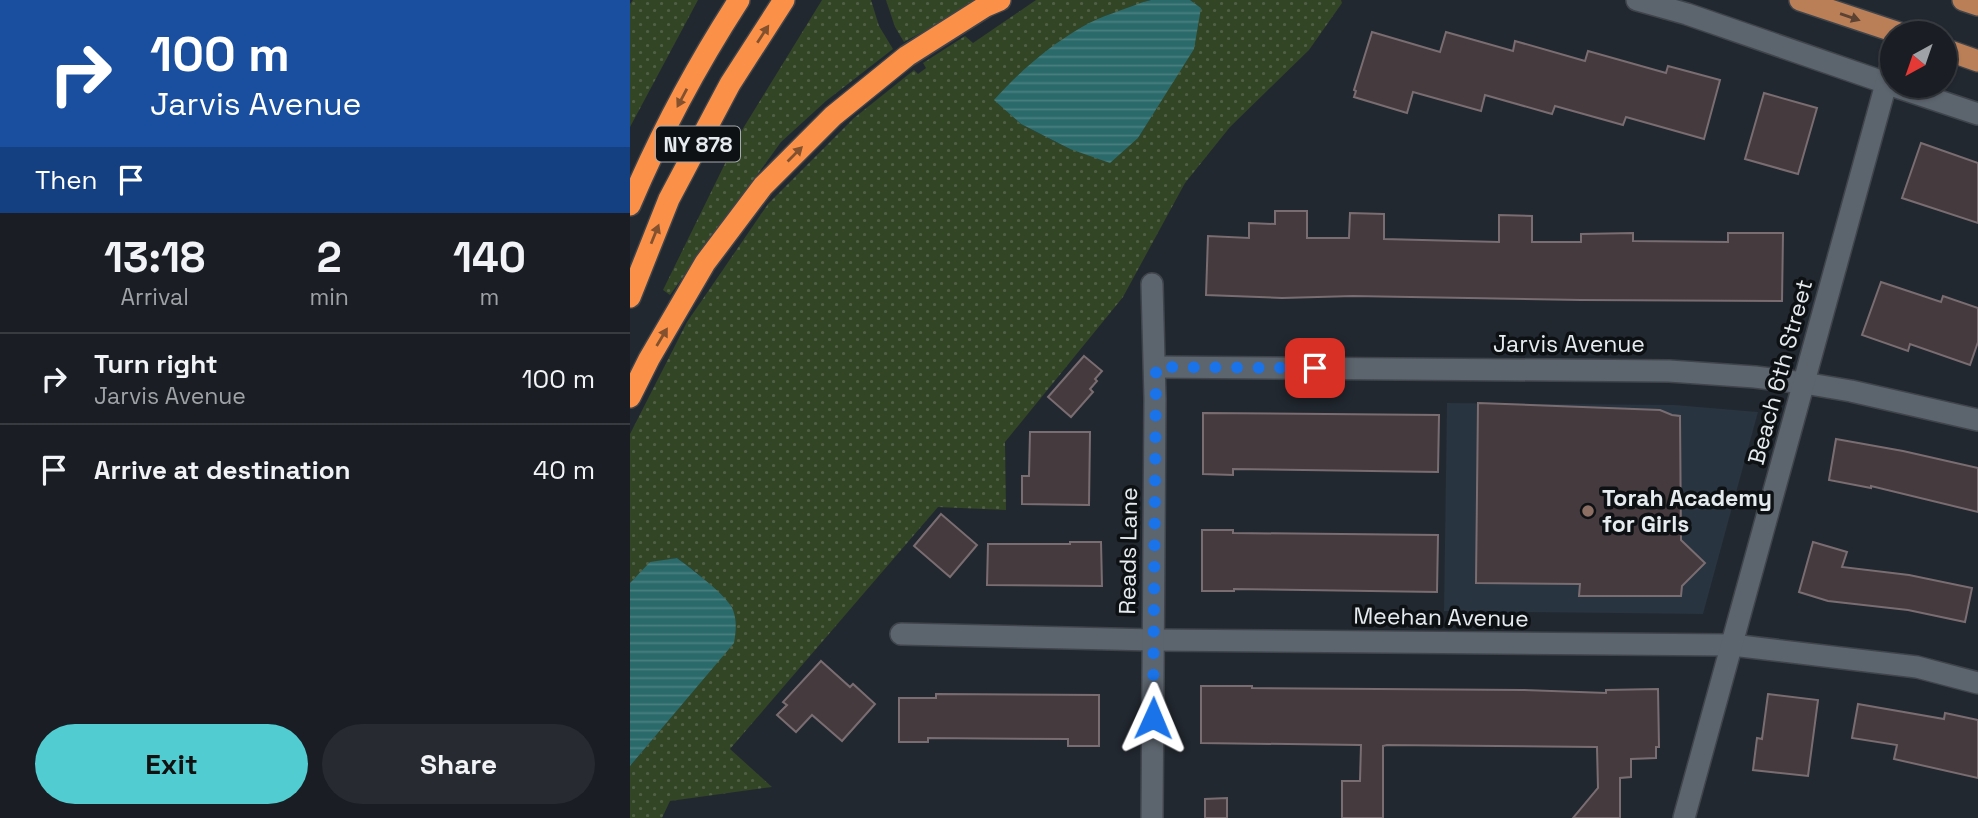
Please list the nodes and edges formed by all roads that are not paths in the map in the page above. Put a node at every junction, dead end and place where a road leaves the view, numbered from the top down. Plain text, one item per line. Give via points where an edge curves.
1 (737, 0) edge
2 (784, 0) edge
3 (1000, 0) edge
4 (1637, 0) edge
5 (1800, 0) edge
6 (1963, 0) edge
7 (1978, 5) edge
8 (1880, 27) edge
9 (1957, 54) edge
10 (1978, 61) edge
11 (1880, 80) edge
12 (1887, 98) edge
13 (1932, 98) edge
14 (1978, 114) edge
15 (630, 205) edge
16 (1152, 284) dead end
17 (630, 297) edge
18 (1156, 367) junction
19 (1804, 383) junction
20 (630, 397) edge
21 (1978, 420) edge
22 (901, 634) dead end
23 (1153, 640) junction
24 (1732, 645) junction
25 (1978, 683) edge
26 (1152, 818) edge
27 (1684, 818) edge

1 -> 15 highway, NY 878
17 -> 2 highway, NY 878 via 669,199 730,84
20 -> 3 highway via 705,263 763,186 833,116 907,56
4 - 11 street
5 -> 8 main road
6 - 7 main road
9 - 10 main road
12 - 19 street, Beach 6th Street
13 - 14 street
16 - 18 street, Reads Lane
18 - 19 street, Jarvis Avenue via 1669,371
18 - 23 street, Reads Lane
19 - 21 street, Jarvis Avenue
19 - 24 street, Beach 6th Street
22 - 23 street, Meehan Avenue
23 - 24 street, Meehan Avenue
23 - 26 street, Reads Lane
24 - 25 street, Meehan Avenue via 1917,667
24 - 27 street, Beach 6th Street

